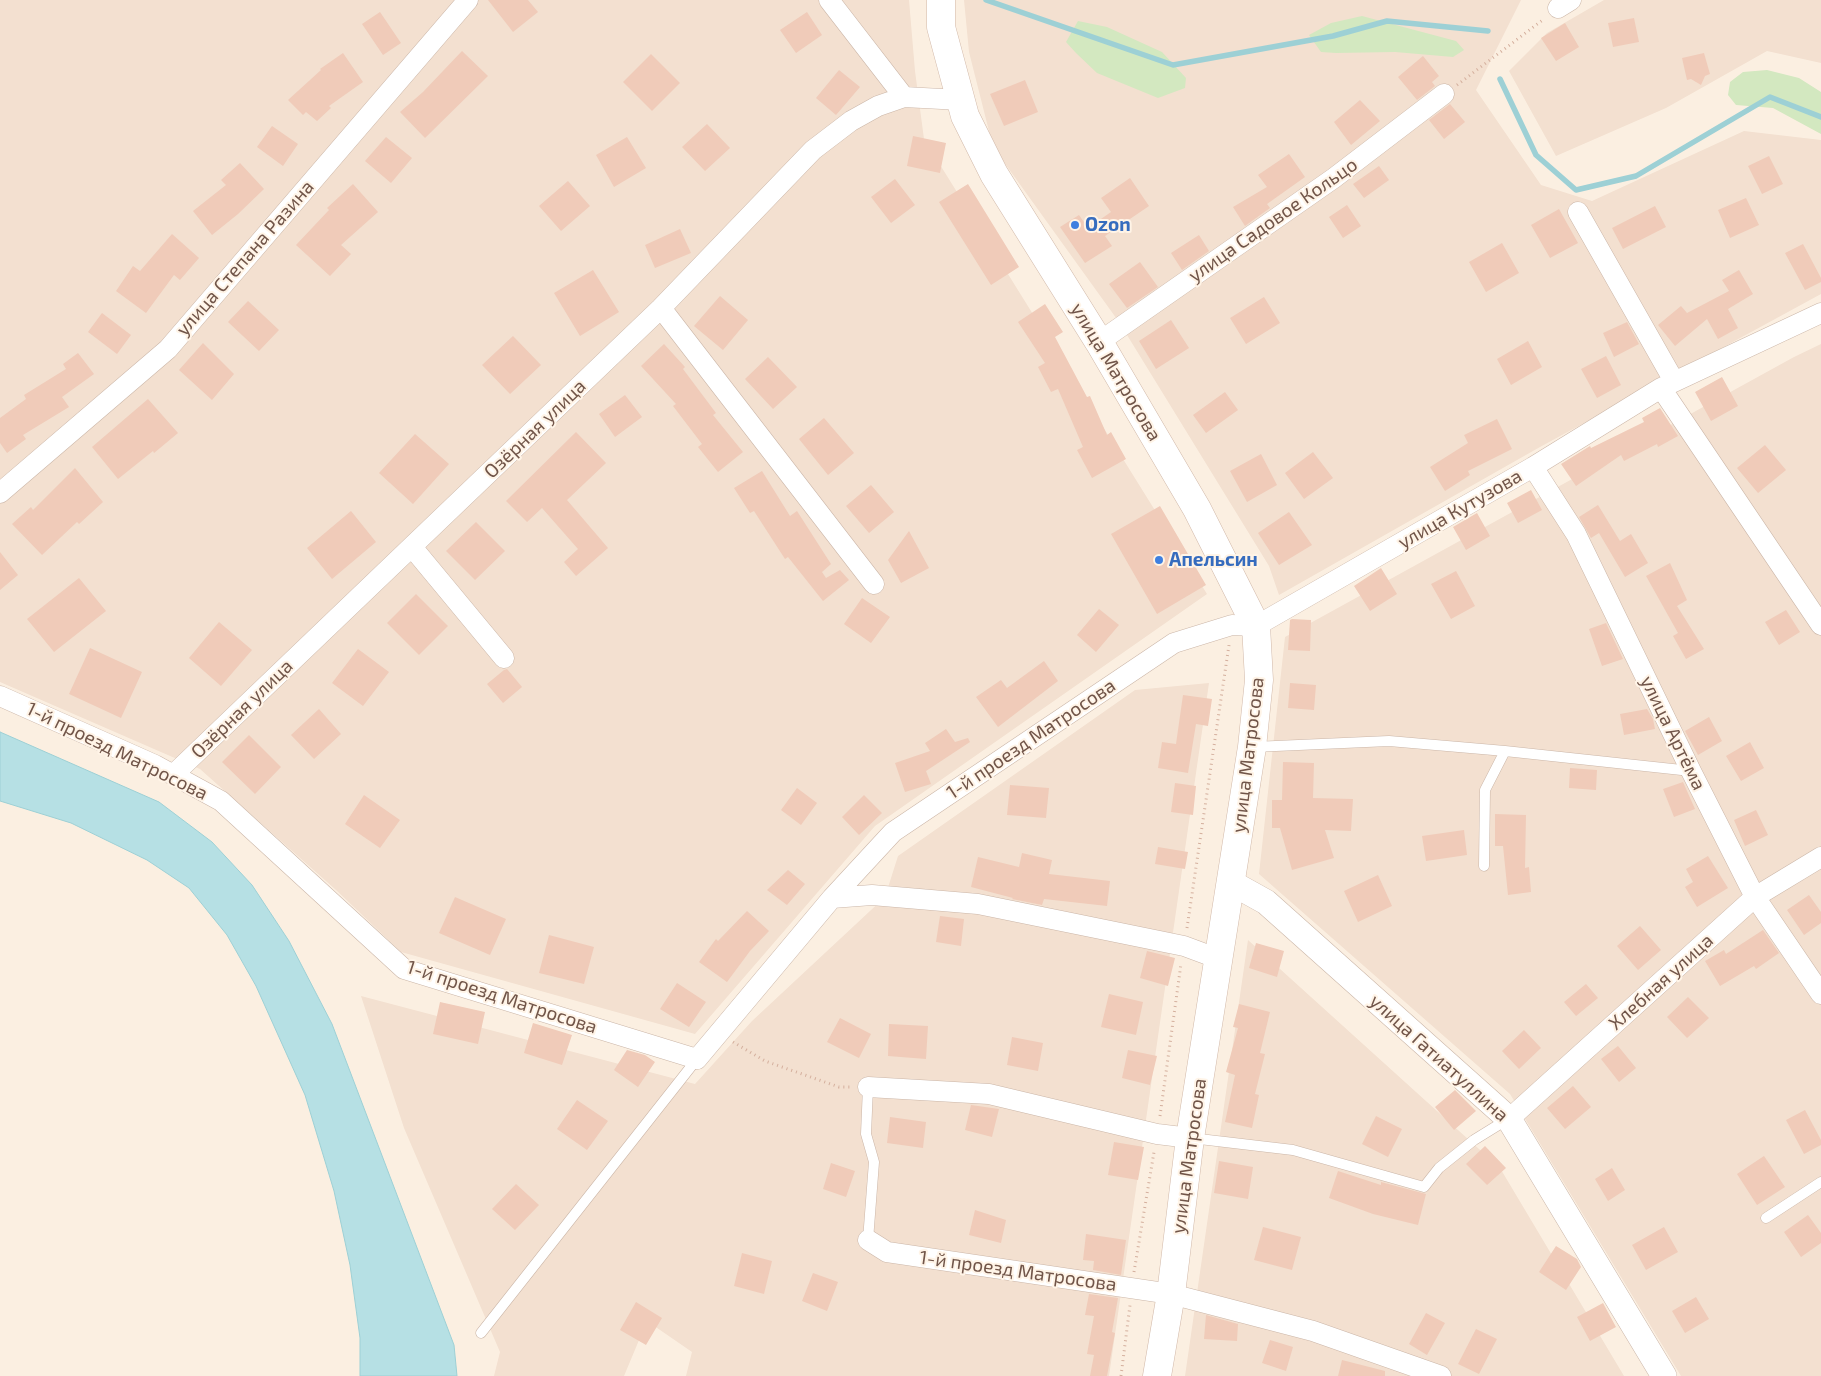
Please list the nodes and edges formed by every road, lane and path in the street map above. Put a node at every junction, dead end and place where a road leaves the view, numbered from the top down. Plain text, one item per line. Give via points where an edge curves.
1 (468, 0) edge
2 (829, 0) edge
3 (941, 0) edge
4 (1565, 4) edge
5 (1444, 94) joint
6 (904, 97) junction
7 (963, 108) junction
8 (1578, 212) dead end
9 (661, 308) junction
10 (1820, 315) edge
11 (1099, 342) junction
12 (1668, 385) junction
13 (1533, 467) junction
14 (0, 493) edge
15 (412, 547) junction
16 (874, 584) dead end
17 (1244, 625) junction
18 (1821, 625) edge
19 (504, 658) dead end
20 (0, 696) edge
21 (1252, 747) junction
22 (1505, 751) junction
23 (1691, 771) junction
24 (173, 775) junction
25 (1821, 858) edge
26 (1484, 866) dead end
27 (1230, 882) junction
28 (832, 898) junction
29 (1755, 898) junction
30 (1184, 946) junction
31 (1219, 959) junction
32 (1821, 994) edge
33 (719, 1033) junction
34 (697, 1058) junction
35 (868, 1087) junction
36 (1509, 1119) junction
37 (1157, 1134) junction
38 (1190, 1138) junction
39 (1821, 1182) edge
40 (1766, 1218) dead end
41 (868, 1240) joint
42 (1132, 1288) junction
43 (1171, 1294) junction
44 (481, 1333) dead end
45 (1121, 1376) edge
46 (1157, 1376) edge
47 (1441, 1376) edge
48 (1664, 1376) edge

1 - 14 street, улица Степана Разина via 168,349
2 - 6 street
3 - 7 main road, улица Матросова via 941,27
4 - 5 path
5 - 11 street, улица Садовое Кольцо via 1334,178
6 - 7 street
6 - 9 street, Озёрная улица via 878,106 852,121 814,150
7 - 11 main road, улица Матросова via 994,174
8 - 12 street
9 - 15 street, Озёрная улица
9 - 16 street
10 - 12 street, улица Кутузова
11 - 17 main road, улица Матросова via 1198,509
12 - 13 street, улица Кутузова
12 - 18 street
13 - 17 street, улица Кутузова
13 - 23 street, улица Артёма via 1576,534
15 - 19 street
15 - 24 street, Озёрная улица
17 - 21 main road, улица Матросова via 1259,680
17 - 28 street, 1-й проезд Матросова via 1174,643 893,832
17 - 30 path
20 - 24 street, 1-й проезд Матросова
21 - 22 lane via 1389,742
21 - 27 main road, улица Матросова
22 - 23 lane
22 - 26 lane via 1485,790
23 - 29 street, улица Артёма
24 - 34 street, 1-й проезд Матросова via 221,801 404,969
25 - 29 street, Хлебная улица
27 - 31 main road, улица Матросова
27 - 36 street, улица Гатиатуллина via 1266,902
28 - 30 street via 872,894 978,904
28 - 33 street, 1-й проезд Матросова
29 - 32 street, улица Артёма
29 - 36 street, Хлебная улица
30 - 31 street
30 - 37 path
31 - 38 main road, улица Матросова
33 - 34 street, 1-й проезд Матросова
33 - 35 path via 764,1061 839,1087
34 - 44 lane
35 - 37 street via 990,1094
35 - 41 lane via 866,1134 874,1162
36 - 38 lane via 1474,1140 1439,1168 1424,1187 1293,1150
36 - 48 street, улица Гатиатуллина
37 - 38 street
37 - 42 path
38 - 43 main road, улица Матросова
39 - 40 lane
41 - 42 street, 1-й проезд Матросова via 887,1252
42 - 43 street, 1-й проезд Матросова
42 - 45 path
43 - 46 main road, улица Матросова
43 - 47 street, 1-й проезд Матросова via 1313,1331

